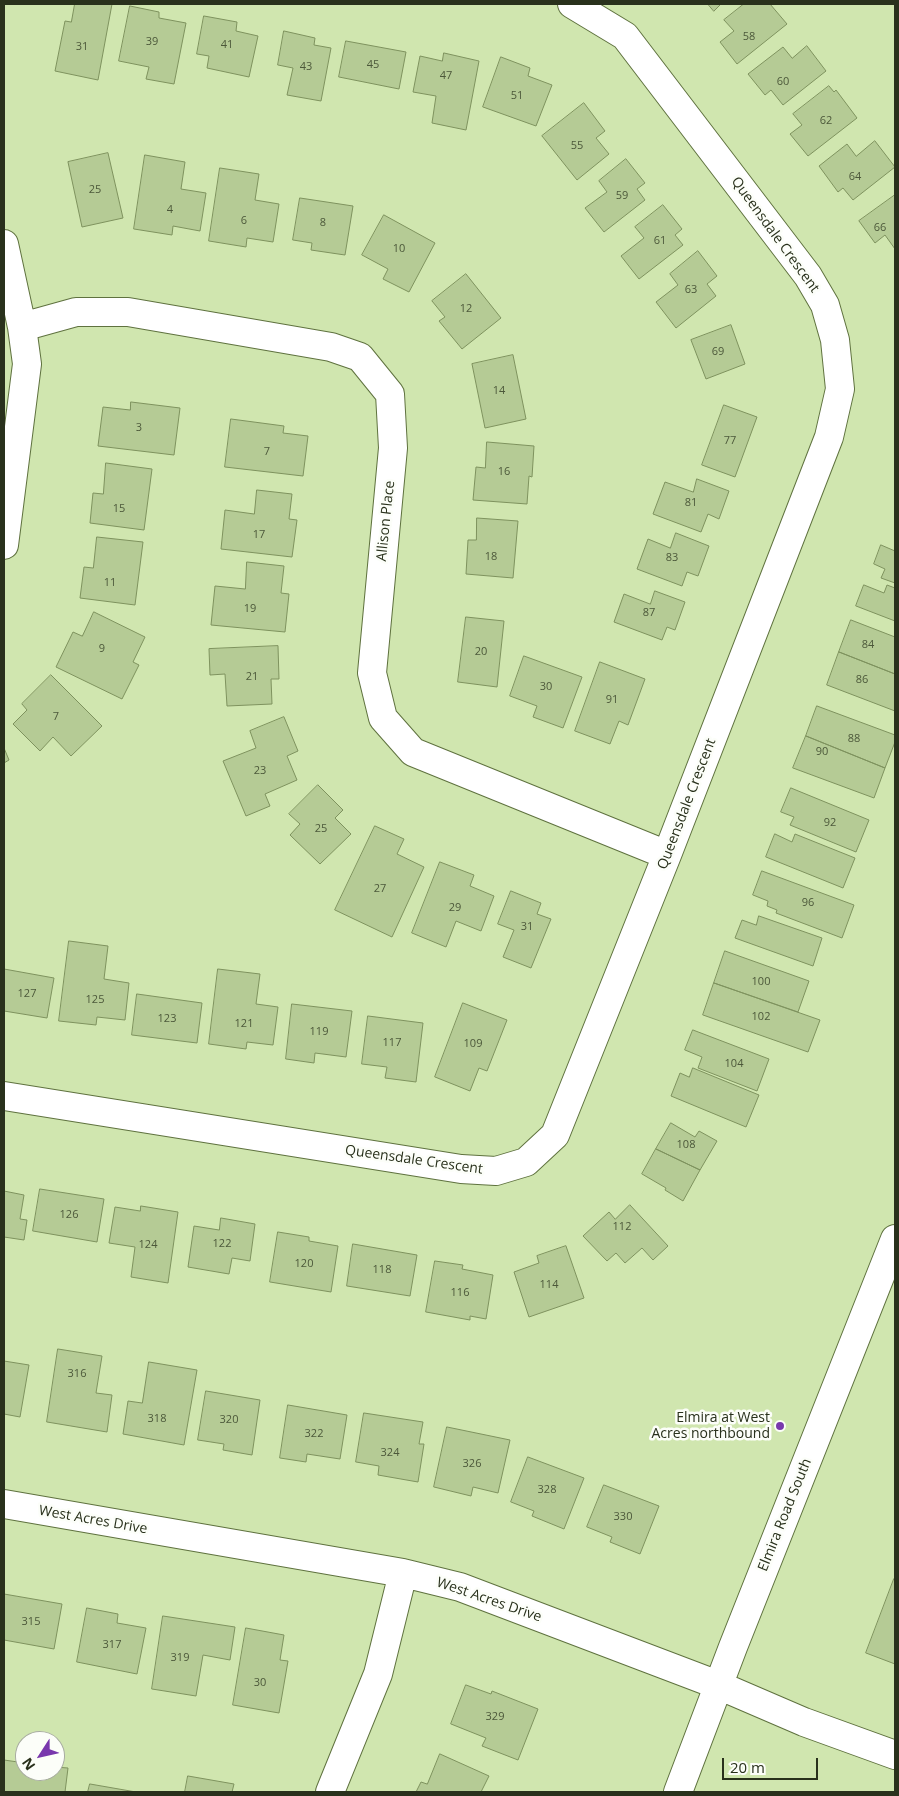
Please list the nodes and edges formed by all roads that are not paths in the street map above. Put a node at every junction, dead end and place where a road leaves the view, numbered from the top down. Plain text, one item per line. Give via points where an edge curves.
1 (572, 4) edge
2 (4, 244) edge
3 (22, 327) junction
4 (4, 545) edge
5 (667, 855) junction
6 (4, 1096) edge
7 (895, 1239) edge
8 (4, 1504) edge
9 (403, 1573) junction
10 (718, 1685) junction
11 (895, 1755) edge
12 (330, 1792) edge
13 (678, 1792) edge

1 - 5 street, Queensdale Crescent via 625,36 808,276 825,305 835,340 840,389 829,437
2 - 3 street
3 - 4 street via 27,364
3 - 5 street, Allison Place via 76,312 128,312 332,347 360,358 390,394 393,448 372,673 383,718 413,752
5 - 6 street, Queensdale Crescent via 555,1135 526,1162 496,1171 460,1169
7 - 10 street, Elmira Road South
8 - 9 street, West Acres Drive
9 - 10 street, West Acres Drive via 460,1587
9 - 12 street via 378,1674
10 - 11 street, West Acres Drive via 804,1722
10 - 13 street, Elmira Road South

